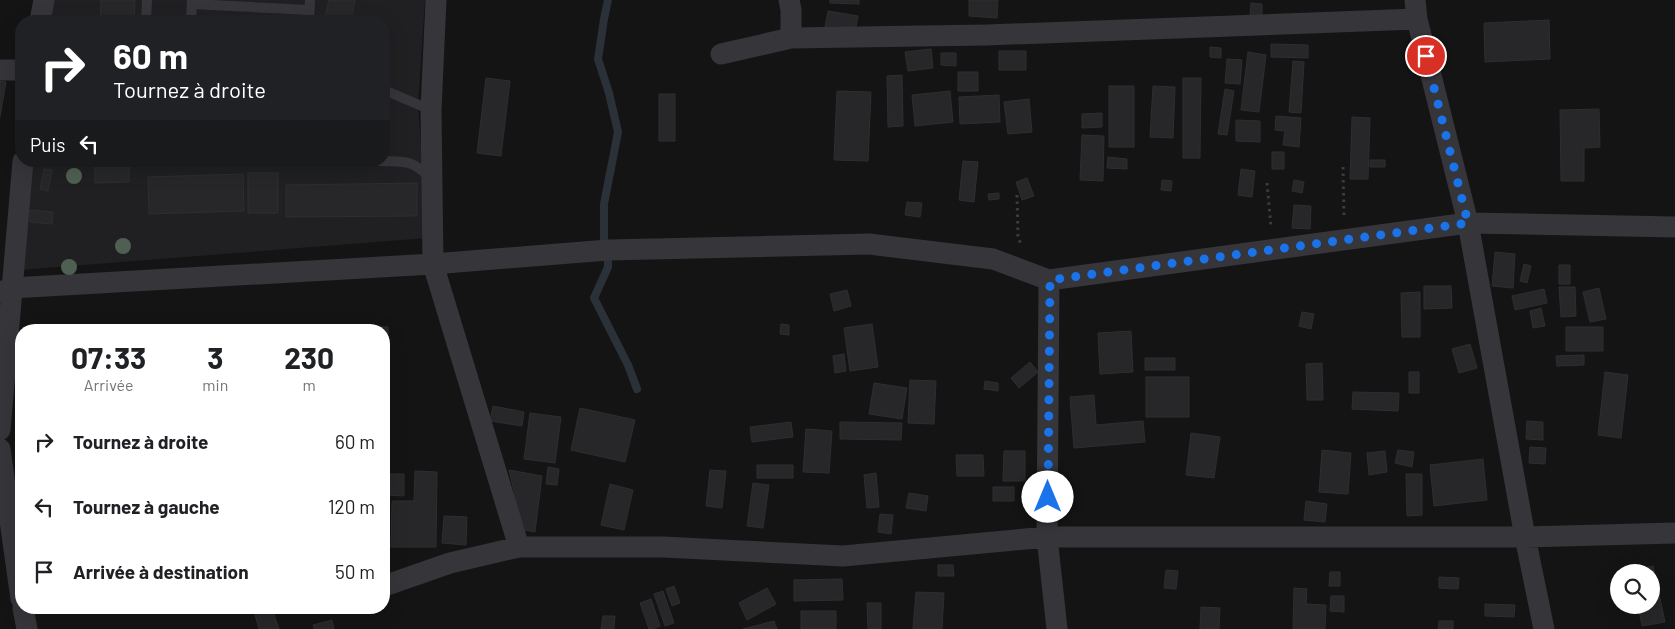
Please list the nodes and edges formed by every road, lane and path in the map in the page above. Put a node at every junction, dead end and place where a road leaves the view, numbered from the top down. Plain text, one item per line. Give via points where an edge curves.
1 (44, 0) edge
2 (147, 0) edge
3 (436, 0) edge
4 (789, 0) edge
5 (192, 2) edge
6 (310, 5) edge
7 (1416, 9) edge
8 (41, 15) edge
9 (146, 15) edge
10 (191, 15) edge
11 (791, 38) junction
12 (721, 54) dead end
13 (0, 70) edge
14 (15, 70) edge
15 (390, 93) edge
16 (431, 110) junction
17 (390, 161) edge
18 (22, 167) edge
19 (1343, 167) dead end
20 (432, 179) junction
21 (1267, 183) dead end
22 (1017, 195) dead end
23 (1468, 223) junction
24 (1675, 227) edge
25 (1344, 240) junction
26 (1274, 250) junction
27 (433, 264) junction
28 (1041, 277) junction
29 (6, 290) edge
30 (0, 430) edge
31 (0, 449) edge
32 (1675, 533) edge
33 (1047, 537) junction
34 (1525, 538) junction
35 (519, 547) junction
36 (15, 584) edge
37 (390, 584) edge
38 (24, 614) edge
39 (27, 629) edge
40 (1056, 629) edge
41 (1544, 629) edge

1 - 8 street
2 - 9 lane
3 - 16 street
4 - 11 street
5 - 6 lane
5 - 10 lane
7 - 11 street via 986,35
7 - 23 street
11 - 12 street
13 - 14 street
15 - 16 lane
16 - 20 street
17 - 20 lane via 410,162
18 - 29 street
19 - 25 path
20 - 27 street
21 - 26 path
22 - 28 path via 1018,236
23 - 24 street
23 - 25 street
23 - 34 street
25 - 26 street
26 - 28 street
27 - 28 street via 626,249 868,244 993,259
27 - 29 street
27 - 35 street
28 - 33 street
29 - 30 street
31 - 36 street
32 - 34 street
33 - 34 street
33 - 35 street via 844,556 663,547
33 - 40 street
34 - 41 street
35 - 37 street via 450,563
38 - 39 street

